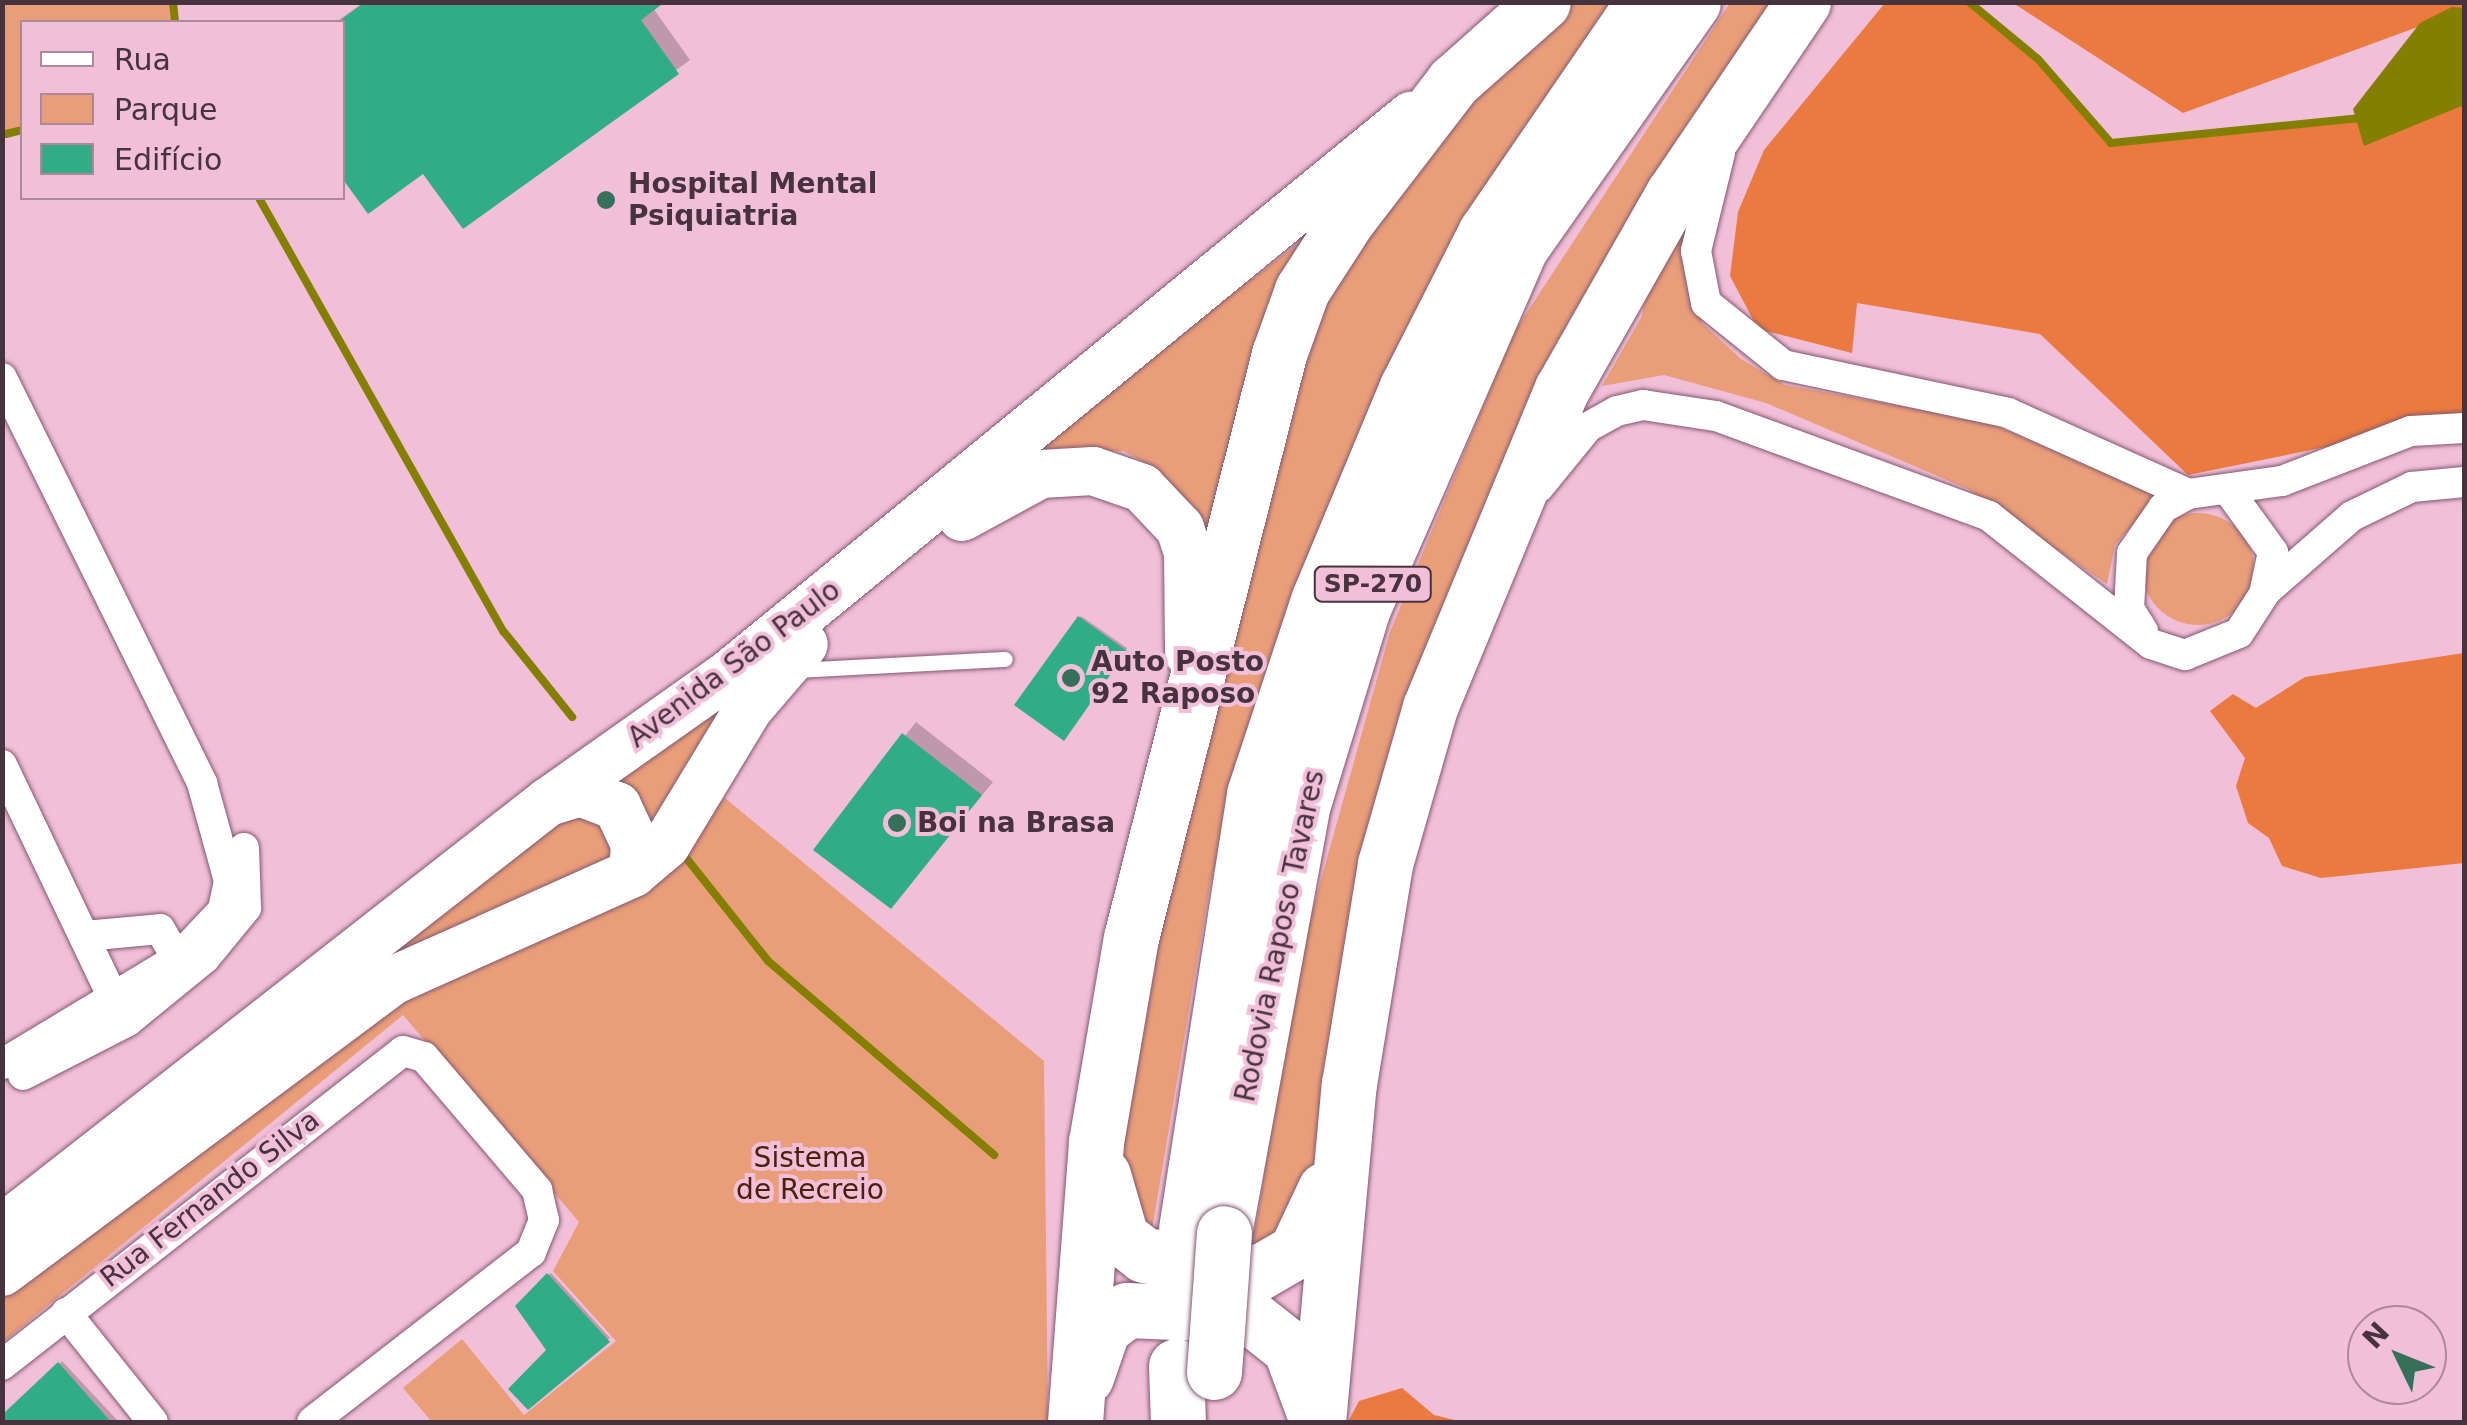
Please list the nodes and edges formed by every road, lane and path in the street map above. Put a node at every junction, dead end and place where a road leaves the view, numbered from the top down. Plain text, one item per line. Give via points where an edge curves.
1 (1543, 2) edge
2 (1643, 2) edge
3 (1693, 2) edge
4 (1803, 2) edge
5 (1752, 76) junction
6 (1453, 82) junction
7 (2, 378) edge
8 (2464, 428) edge
9 (2464, 482) edge
10 (2188, 494) junction
11 (2230, 494) junction
12 (1499, 535) junction
13 (2264, 594) junction
14 (2151, 644) junction
15 (1005, 659) dead end
16 (775, 672) junction
17 (1188, 702) junction
18 (2, 764) edge
19 (548, 802) junction
20 (633, 873) junction
21 (85, 936) junction
22 (182, 967) junction
23 (114, 1001) junction
24 (2, 1064) edge
25 (17, 1077) edge
26 (124, 1130) junction
27 (1096, 1142) junction
28 (1338, 1156) junction
29 (2, 1207) edge
30 (2, 1229) edge
31 (1205, 1231) junction
32 (2, 1272) edge
33 (66, 1313) junction
34 (2, 1365) edge
35 (1201, 1387) edge
36 (1074, 1417) edge
37 (154, 1422) edge
38 (312, 1422) edge
39 (1178, 1422) edge
40 (1317, 1422) edge

1 - 6 highway
2 - 31 highway, Rodovia Raposo Tavares / SP-270 via 1486,233 1407,387 1319,598 1254,794
3 - 31 highway, Rodovia Raposo Tavares / SP-270 via 1521,247 1363,608 1303,804
4 - 5 highway, SP-270
5 - 10 street via 1713,172 1696,251 1706,303 1726,328 1783,365 2008,414
5 - 12 highway, SP-270 via 1613,294
6 - 17 highway via 1302,290
6 - 19 main road, Avenida São Paulo via 728,675
7 - 22 street via 202,783 229,896
8 - 11 street via 2411,431
9 - 13 street via 2412,487 2352,516
10 - 11 street
10 - 14 street via 2162,508 2132,553 2129,610
11 - 13 street via 2272,552
12 - 14 street via 1588,426 1630,408 1677,408 1989,516
12 - 28 highway, SP-270 via 1430,706 1385,864
13 - 14 street via 2239,633 2207,651
15 - 16 lane
16 - 17 main road, Avenida São Paulo via 992,494 1040,474 1093,471 1142,488 1180,528 1191,582
16 - 20 main road, Avenida São Paulo via 666,845
17 - 27 highway via 1130,938
18 - 21 street
19 - 20 main road via 580,792 616,806 636,844
19 - 26 main road, Avenida São Paulo
20 - 32 main road, Avenida São Paulo via 394,980
21 - 22 street via 153,927
21 - 23 street
22 - 23 street
22 - 25 street via 128,1021
23 - 24 street
23 - 25 street via 111,1020
26 - 29 street
26 - 30 main road, Avenida São Paulo
27 - 28 highway via 1121,1237 1159,1262 1258,1274 1296,1251
27 - 36 highway
28 - 40 highway, SP-270
31 - 35 highway, Rodovia Raposo Tavares / SP-270
33 - 34 street, Rua Fernando Silva
33 - 37 street
33 - 38 street, Rua Fernando Silva via 386,1059 403,1051 424,1057 536,1190 544,1220 532,1252
35 - 39 highway, Rodovia Raposo Tavares / SP-270
36 - 40 highway via 1103,1328 1128,1310 1158,1305 1248,1315 1270,1328 1290,1348

